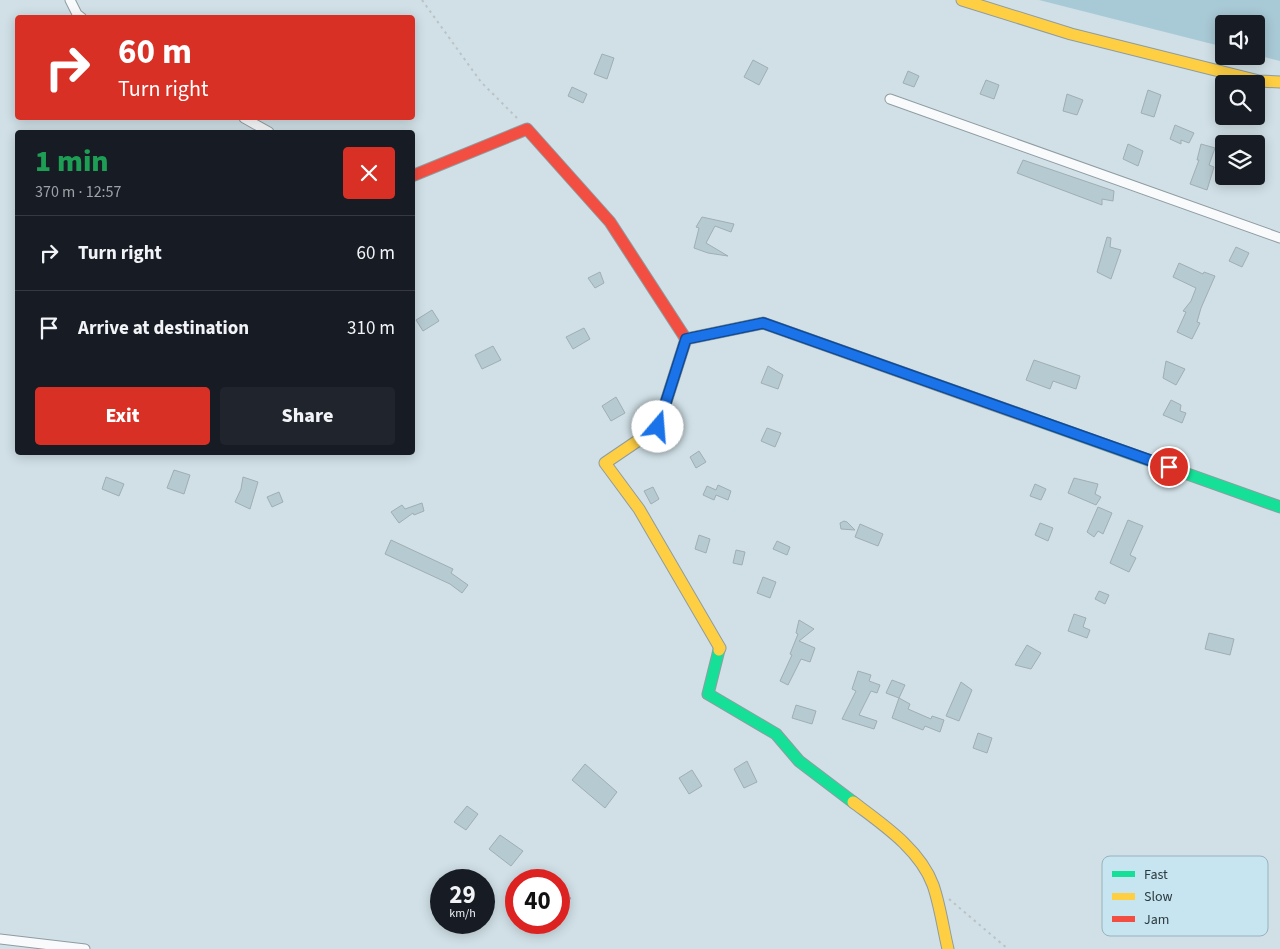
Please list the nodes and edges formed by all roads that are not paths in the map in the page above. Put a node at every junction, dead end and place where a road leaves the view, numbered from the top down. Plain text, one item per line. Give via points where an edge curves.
1 (70, 0) edge
2 (962, 0) edge
3 (78, 15) edge
4 (1280, 82) edge
5 (890, 99) dead end
6 (248, 120) edge
7 (265, 130) edge
8 (415, 175) edge
9 (1280, 238) edge
10 (686, 339) junction
11 (1280, 507) edge
12 (0, 938) edge
13 (85, 949) edge
14 (948, 949) edge

1 - 3 street
2 - 4 street via 1071,34 1259,81
5 - 9 street
6 - 7 street
8 - 10 street via 527,129 610,222
10 - 11 street via 763,323
10 - 14 street via 658,427 605,462 639,509 720,648 708,694 776,734 799,761 892,831 920,862 933,884
12 - 13 street

